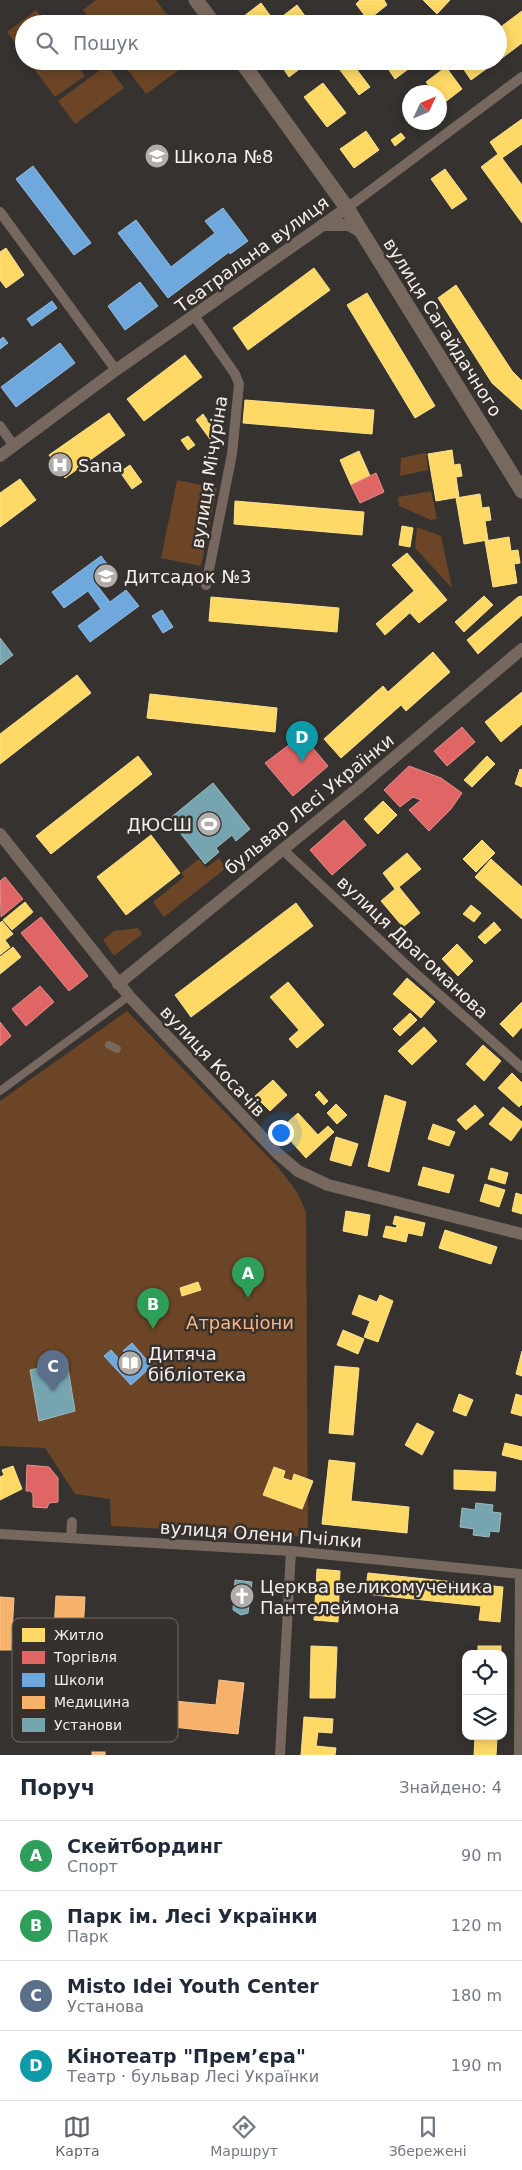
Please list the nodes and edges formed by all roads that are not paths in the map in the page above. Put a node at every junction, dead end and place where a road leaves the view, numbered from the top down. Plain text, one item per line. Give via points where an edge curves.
1 (196, 0) edge
2 (207, 15) edge
3 (247, 70) edge
4 (522, 77) edge
5 (347, 208) junction
6 (0, 212) edge
7 (322, 225) junction
8 (363, 233) junction
9 (195, 316) junction
10 (116, 370) junction
11 (0, 426) edge
12 (14, 446) junction
13 (0, 456) edge
14 (522, 492) edge
15 (206, 585) dead end
16 (522, 649) edge
17 (0, 834) edge
18 (282, 848) junction
19 (118, 984) junction
20 (129, 996) junction
21 (108, 1045) dead end
22 (117, 1049) dead end
23 (522, 1068) edge
24 (0, 1091) edge
25 (522, 1234) edge
26 (72, 1522) dead end
27 (0, 1534) edge
28 (71, 1537) junction
29 (291, 1551) junction
30 (280, 1755) edge
31 (519, 1755) edge

1 - 2 main road
3 - 5 main road, вулиця Сагайдачного
4 - 5 street, Театральна вулиця
5 - 7 street, Театральна вулиця
5 - 8 main road, вулиця Сагайдачного
6 - 10 street
7 - 8 street via 349,225
7 - 9 street, Театральна вулиця
8 - 14 main road, вулиця Сагайдачного
9 - 10 street, Театральна вулиця
9 - 15 street, вулиця Мічуріна via 240,384 232,454
10 - 12 street, Театральна вулиця
11 - 12 street
12 - 13 street, Театральна вулиця
16 - 18 street, бульвар Лесі Українки
17 - 19 street, вулиця Косачів
18 - 19 street, бульвар Лесі Українки
18 - 23 street, вулиця Драгоманова via 408,967
19 - 20 street, вулиця Косачів
20 - 24 street
20 - 25 street, вулиця Косачів via 244,1120 298,1171 328,1185
21 - 22 street
26 - 28 street
27 - 28 street, вулиця Олени Пчілки
28 - 29 street, вулиця Олени Пчілки
29 - 30 street
29 - 31 street, вулиця Олени Пчілки via 520,1574

